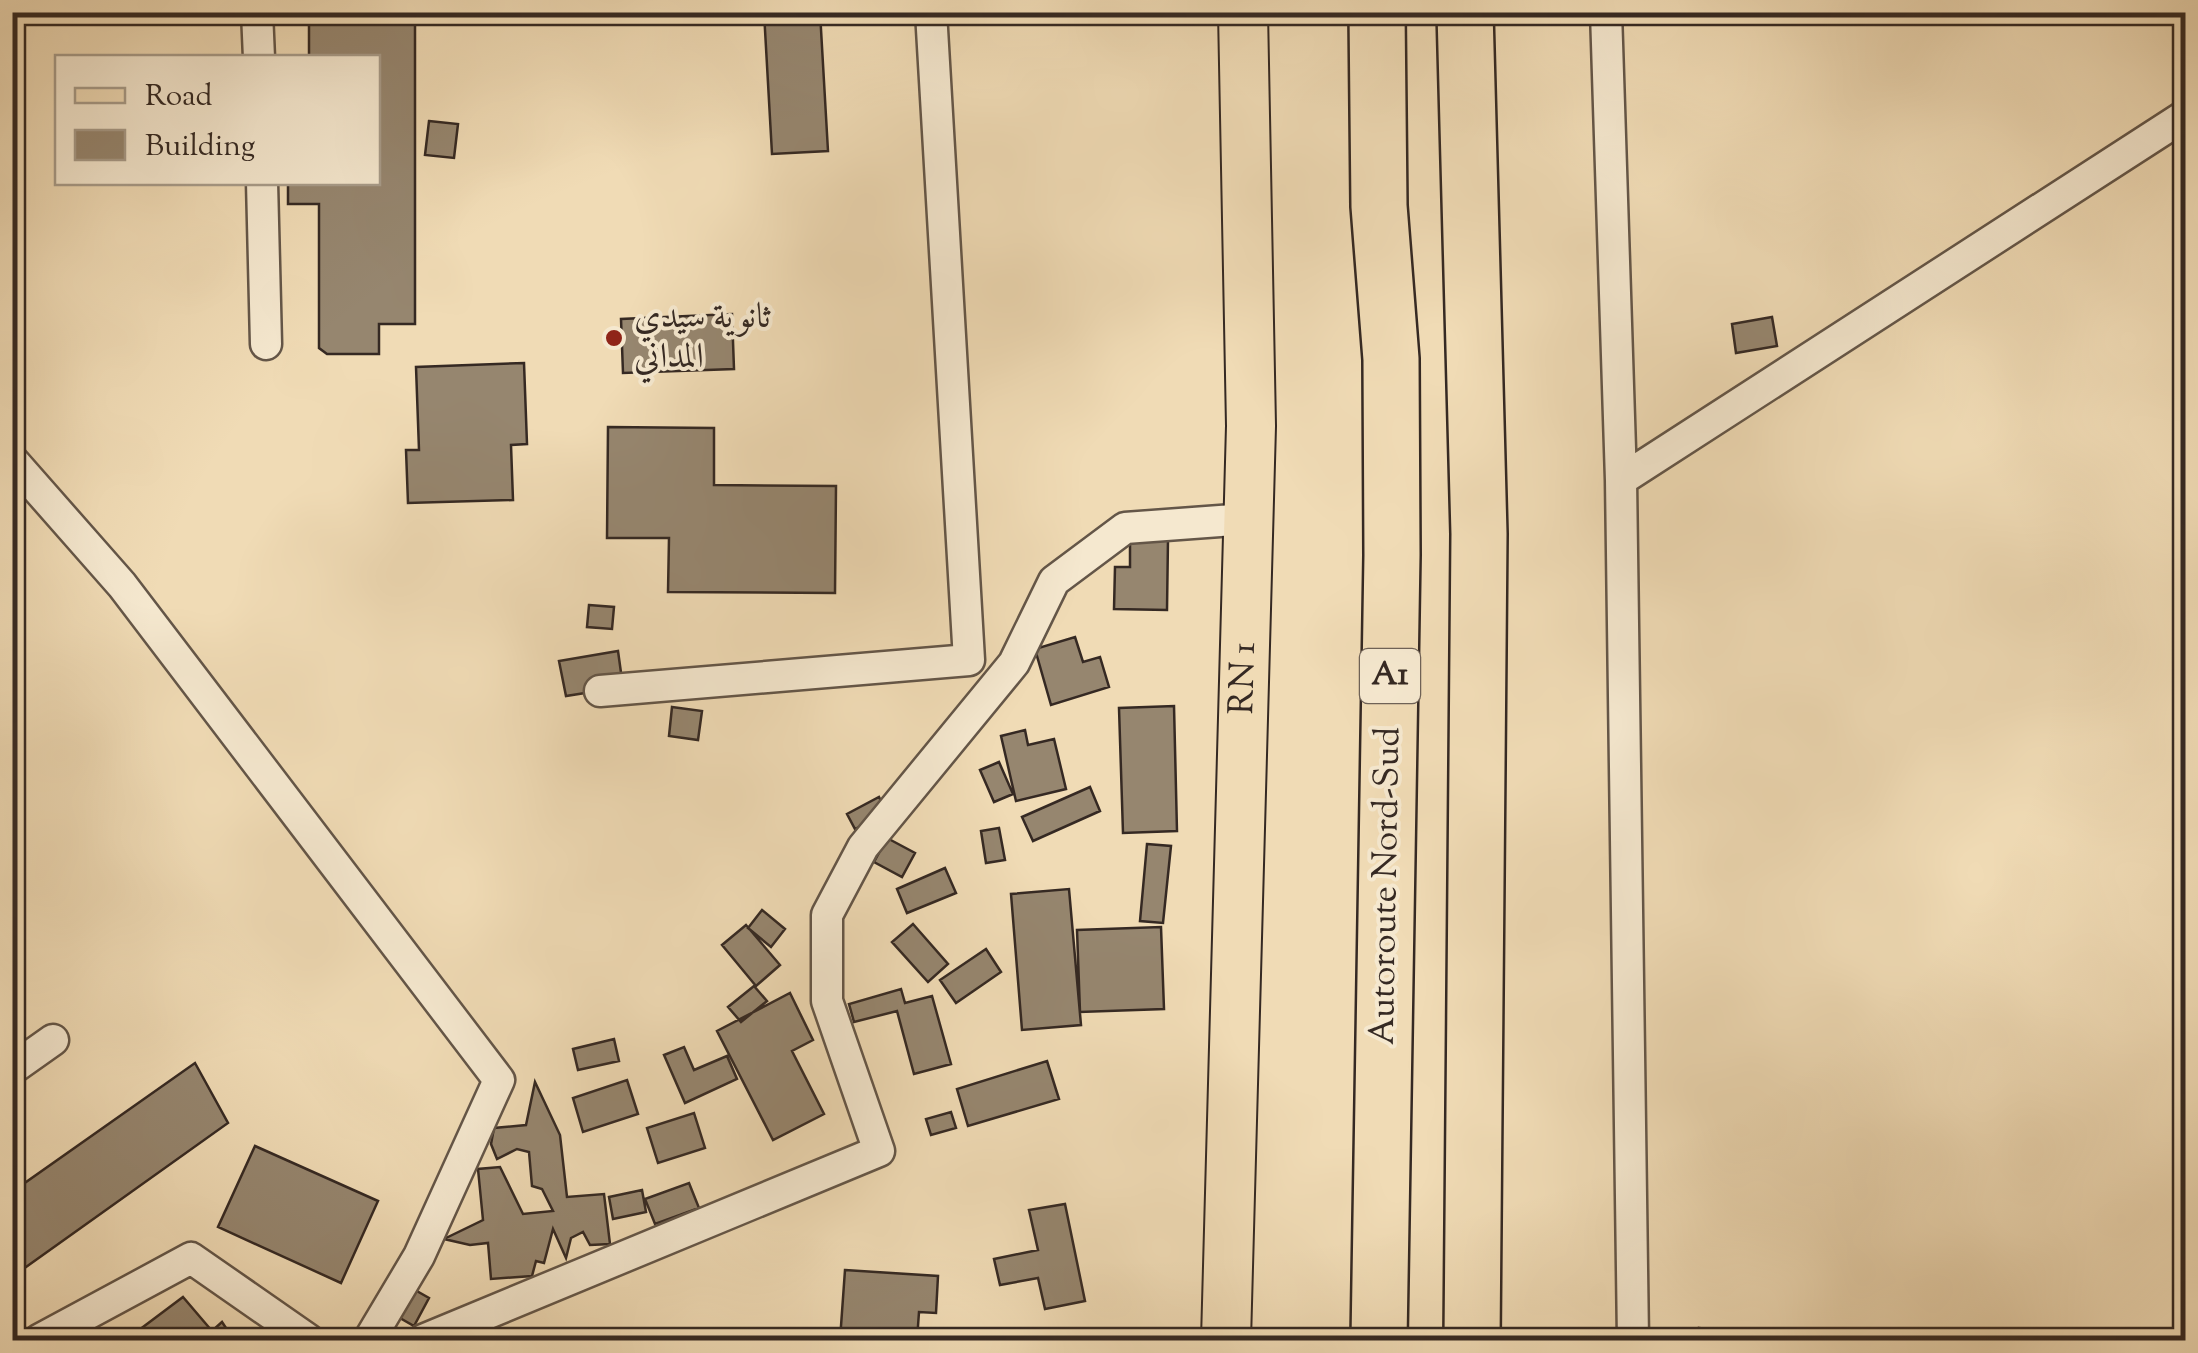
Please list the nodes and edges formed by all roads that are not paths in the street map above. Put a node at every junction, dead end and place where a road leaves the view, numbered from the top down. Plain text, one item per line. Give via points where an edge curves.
1 (258, 12) edge
2 (932, 12) edge
3 (1242, 12) edge
4 (1377, 12) edge
5 (1465, 12) edge
6 (1606, 12) edge
7 (258, 55) edge
8 (2186, 116) edge
9 (262, 185) edge
10 (266, 344) dead end
11 (12, 460) edge
12 (1621, 480) junction
13 (1247, 518) junction
14 (600, 690) dead end
15 (54, 1040) dead end
16 (12, 1069) edge
17 (39, 1340) edge
18 (309, 1340) edge
19 (369, 1340) edge
20 (423, 1340) edge
21 (1226, 1340) edge
22 (1378, 1340) edge
23 (1472, 1340) edge
24 (1633, 1340) edge

1 - 7 street
2 - 14 street via 968,660
3 - 13 main road, RN 1 via 1250,238
4 - 22 highway, Autoroute Nord-Sud / A1 via 1392,535
5 - 23 highway via 1479,534
6 - 12 street
8 - 12 street
9 - 10 street
11 - 19 street via 122,586 499,1080 419,1256
12 - 24 street
13 - 20 street via 1125,528 1054,581 1014,663 863,847 828,915 828,1001 879,1151
13 - 21 main road, RN 1
15 - 16 street
17 - 18 street via 190,1258

